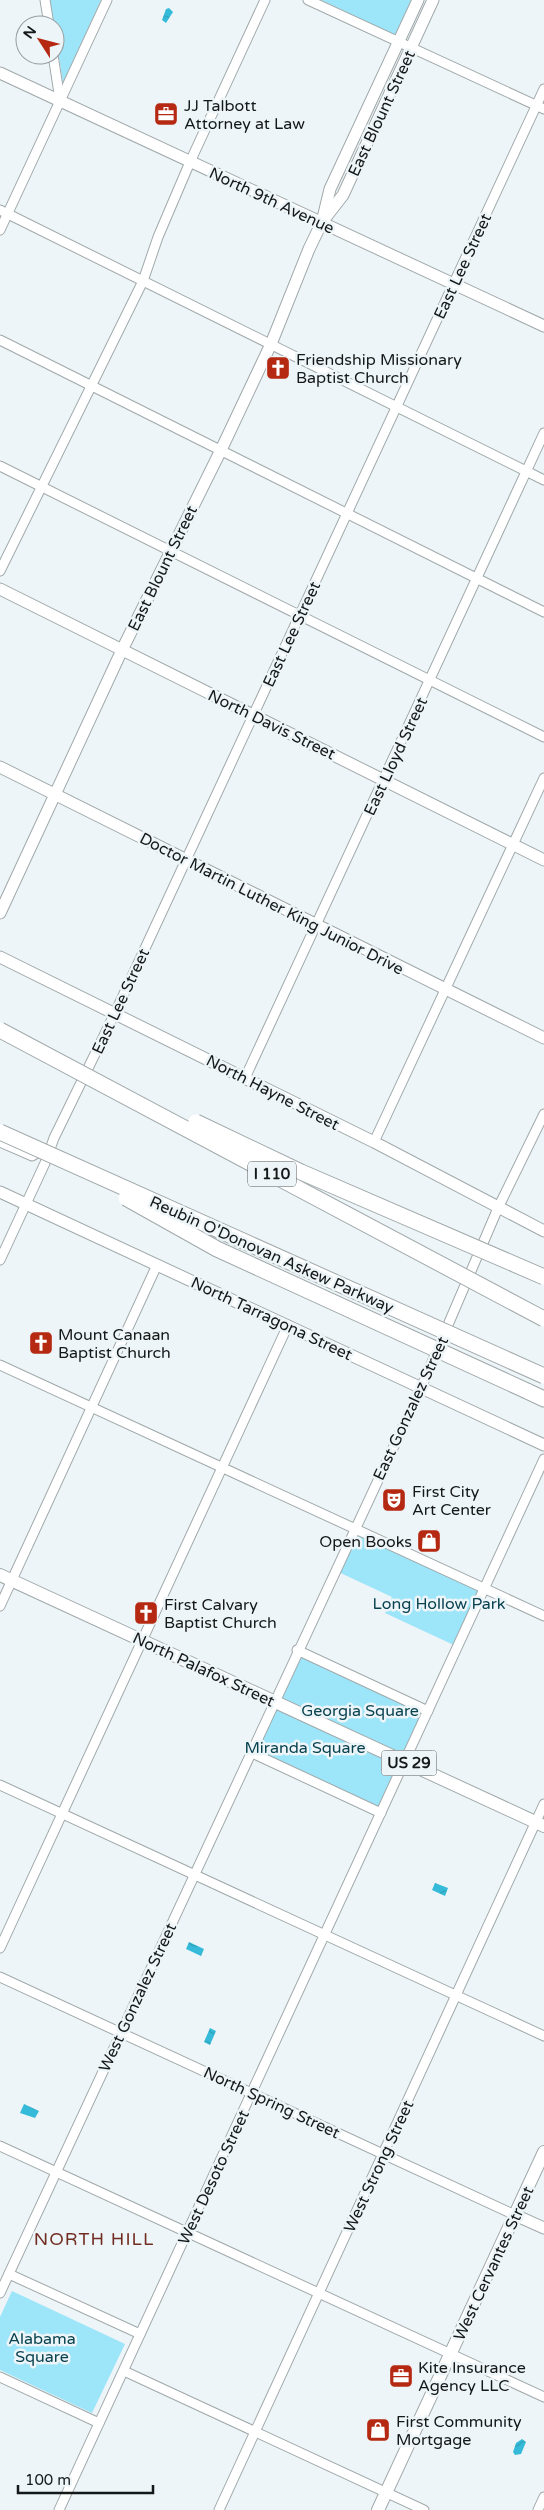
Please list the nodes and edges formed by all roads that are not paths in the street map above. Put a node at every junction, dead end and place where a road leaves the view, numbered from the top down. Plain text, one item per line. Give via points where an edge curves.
1 (45, 0) edge
2 (107, 0) edge
3 (265, 0) edge
4 (308, 0) edge
5 (418, 0) edge
6 (433, 0) edge
7 (47, 15) edge
8 (398, 42) junction
9 (411, 48) junction
10 (55, 65) edge
11 (0, 73) edge
12 (544, 88) edge
13 (60, 100) junction
14 (540, 108) edge
15 (190, 162) junction
16 (4, 212) edge
17 (322, 222) junction
18 (0, 230) edge
19 (143, 281) junction
20 (454, 284) junction
21 (544, 326) edge
22 (0, 340) edge
23 (271, 344) junction
24 (92, 386) junction
25 (397, 406) junction
26 (544, 433) edge
27 (221, 450) junction
28 (0, 466) edge
29 (526, 471) junction
30 (544, 480) edge
31 (42, 486) junction
32 (347, 513) junction
33 (171, 551) junction
34 (0, 571) edge
35 (477, 578) junction
36 (0, 589) edge
37 (544, 612) edge
38 (300, 614) junction
39 (122, 650) junction
40 (430, 679) junction
41 (253, 715) junction
42 (544, 736) edge
43 (0, 767) edge
44 (544, 778) edge
45 (384, 780) junction
46 (54, 795) junction
47 (512, 844) junction
48 (186, 860) junction
49 (544, 860) edge
50 (0, 914) edge
51 (316, 925) junction
52 (0, 957) edge
53 (445, 989) junction
54 (115, 1013) junction
55 (0, 1030) edge
56 (544, 1038) edge
57 (19, 1040) junction
58 (245, 1078) junction
59 (544, 1114) edge
60 (0, 1132) edge
61 (54, 1138) junction
62 (0, 1142) edge
63 (374, 1142) junction
64 (46, 1154) junction
65 (0, 1192) edge
66 (26, 1204) junction
67 (498, 1208) junction
68 (544, 1231) edge
69 (0, 1260) edge
70 (157, 1265) junction
71 (544, 1277) edge
72 (544, 1319) edge
73 (288, 1325) junction
74 (0, 1365) edge
75 (544, 1376) edge
76 (421, 1388) junction
77 (544, 1399) edge
78 (92, 1407) junction
79 (544, 1445) edge
80 (544, 1459) edge
81 (222, 1467) junction
82 (354, 1528) junction
83 (6, 1577) edge
84 (484, 1589) junction
85 (0, 1606) edge
86 (544, 1616) edge
87 (142, 1640) junction
88 (297, 1650) junction
89 (274, 1701) junction
90 (428, 1711) junction
91 (250, 1752) junction
92 (405, 1762) junction
93 (0, 1785) edge
94 (544, 1804) edge
95 (62, 1813) junction
96 (381, 1813) junction
97 (540, 1824) edge
98 (194, 1874) junction
99 (325, 1935) junction
100 (0, 1948) edge
101 (0, 1977) edge
102 (456, 1995) junction
103 (120, 2032) junction
104 (544, 2036) edge
105 (252, 2093) junction
106 (0, 2146) edge
107 (544, 2152) edge
108 (383, 2154) junction
109 (57, 2172) junction
110 (515, 2215) junction
111 (544, 2228) edge
112 (188, 2232) junction
113 (9, 2274) junction
114 (0, 2293) edge
115 (319, 2293) junction
116 (140, 2334) junction
117 (451, 2353) junction
118 (124, 2371) junction
119 (0, 2377) edge
120 (544, 2397) edge
121 (99, 2423) junction
122 (255, 2432) junction
123 (386, 2492) junction
124 (544, 2497) edge
125 (59, 2510) edge
126 (219, 2510) edge
127 (378, 2510) edge
128 (424, 2510) edge
129 (538, 2510) edge

1 - 7 street
2 - 13 street
3 - 15 street
4 - 8 street
5 - 8 street, East Blount Street
6 - 9 street, East Blount Street
8 - 9 street
8 - 17 street, East Blount Street via 330,189
9 - 14 street
9 - 17 street, East Blount Street via 343,195
10 - 13 street
11 - 13 street, North 9th Avenue
12 - 14 street, East Lee Street
13 - 15 street, North 9th Avenue
13 - 16 street
14 - 20 street, East Lee Street
15 - 17 street, North 9th Avenue
15 - 19 street
16 - 18 street
16 - 19 street
17 - 20 street, North 9th Avenue
17 - 23 street, East Blount Street via 289,294
19 - 23 street
19 - 24 street
20 - 21 street, North 9th Avenue
20 - 25 street, East Lee Street
22 - 24 street
23 - 25 street
23 - 27 street, East Blount Street
24 - 27 street
24 - 31 street
25 - 29 street
25 - 32 street, East Lee Street
26 - 29 street, East Lloyd Street
27 - 32 street
27 - 33 street, East Blount Street
28 - 31 street
29 - 30 street
29 - 35 street, East Lloyd Street
31 - 33 street
31 - 34 street
32 - 35 street
32 - 38 street, East Lee Street
33 - 38 street
33 - 39 street, East Blount Street
35 - 37 street
35 - 40 street, East Lloyd Street
36 - 39 street, North Davis Street
38 - 40 street
38 - 41 street, East Lee Street
39 - 41 street, North Davis Street
39 - 46 street, East Blount Street
40 - 42 street
40 - 45 street, East Lloyd Street
41 - 45 street, North Davis Street
41 - 48 street, East Lee Street
43 - 46 street, Doctor Martin Luther King Junior Drive
44 - 47 street
45 - 47 street, North Davis Street
45 - 51 street, East Lloyd Street
46 - 48 street, Doctor Martin Luther King Junior Drive
46 - 50 street, East Blount Street
47 - 49 street, North Davis Street
47 - 53 street
48 - 51 street, Doctor Martin Luther King Junior Drive
48 - 54 street, East Lee Street
51 - 53 street, Doctor Martin Luther King Junior Drive
51 - 58 street, East Lloyd Street
52 - 54 street, North Hayne Street
53 - 56 street, Doctor Martin Luther King Junior Drive
53 - 63 street
54 - 58 street, North Hayne Street
54 - 61 street, East Lee Street
55 - 57 highway, I 110, bridge
57 - 71 highway, bridge via 96,1071 277,1161
57 - 72 highway, I 110, bridge
58 - 63 street, North Hayne Street
59 - 67 street, East Gonzalez Street
60 - 64 highway, Reubin O'Donovan Askew Parkway, bridge
61 - 62 street via 32,1156
61 - 66 street, East Lee Street
63 - 67 street, North Hayne Street
64 - 75 highway, Reubin O'Donovan Askew Parkway, bridge
64 - 77 highway, bridge via 217,1249
65 - 66 street, North Tarragona Street
66 - 69 street, East Lee Street
66 - 70 street, North Tarragona Street
67 - 68 street, North Hayne Street
67 - 76 street, East Gonzalez Street
70 - 73 street, North Tarragona Street
70 - 78 street
73 - 76 street, North Tarragona Street
73 - 81 street
74 - 78 street
76 - 79 street, North Tarragona Street
76 - 82 street, East Gonzalez Street
78 - 81 street
78 - 83 street
80 - 84 street, West Desoto Street
81 - 82 street
81 - 87 street
82 - 84 street
82 - 88 street, East Gonzalez Street
83 - 85 street
83 - 87 main road, North Palafox Street / US 29
84 - 86 street
84 - 90 street, West Desoto Street
87 - 89 main road, North Palafox Street / US 29
87 - 95 street
88 - 89 street, East Gonzalez Street
88 - 90 street
89 - 91 street, West Gonzalez Street
89 - 92 main road, North Palafox Street / US 29
90 - 92 street, West Desoto Street
91 - 96 street
91 - 98 street, West Gonzalez Street
92 - 96 street, West Desoto Street
92 - 97 main road, North Palafox Street / US 29
93 - 95 street
94 - 97 street, West Strong Street
95 - 98 street
95 - 100 street
96 - 99 street, West Desoto Street
97 - 102 street, West Strong Street
98 - 99 street
98 - 103 street, West Gonzalez Street
99 - 102 street
99 - 105 street, West Desoto Street
101 - 103 street, North Spring Street
102 - 104 street
102 - 108 street, West Strong Street
103 - 105 street, North Spring Street
103 - 109 street, West Gonzalez Street
105 - 108 street, North Spring Street
105 - 112 street, West Desoto Street
106 - 109 street
107 - 110 main road, West Cervantes Street
108 - 110 street, North Spring Street
108 - 115 street, West Strong Street
109 - 112 street
109 - 113 street, West Gonzalez Street
110 - 111 street, North Spring Street
110 - 117 main road, West Cervantes Street
112 - 115 street
112 - 116 street, West Desoto Street
113 - 114 street, West Gonzalez Street
113 - 116 street
115 - 117 street
115 - 122 street, West Strong Street
116 - 118 street, West Desoto Street
117 - 120 street
117 - 123 main road, West Cervantes Street
118 - 121 street, West Desoto Street
118 - 122 street
119 - 121 street
121 - 125 street, West Desoto Street
122 - 123 street
122 - 126 street, West Strong Street
123 - 127 main road, West Cervantes Street
123 - 128 street
124 - 129 street

